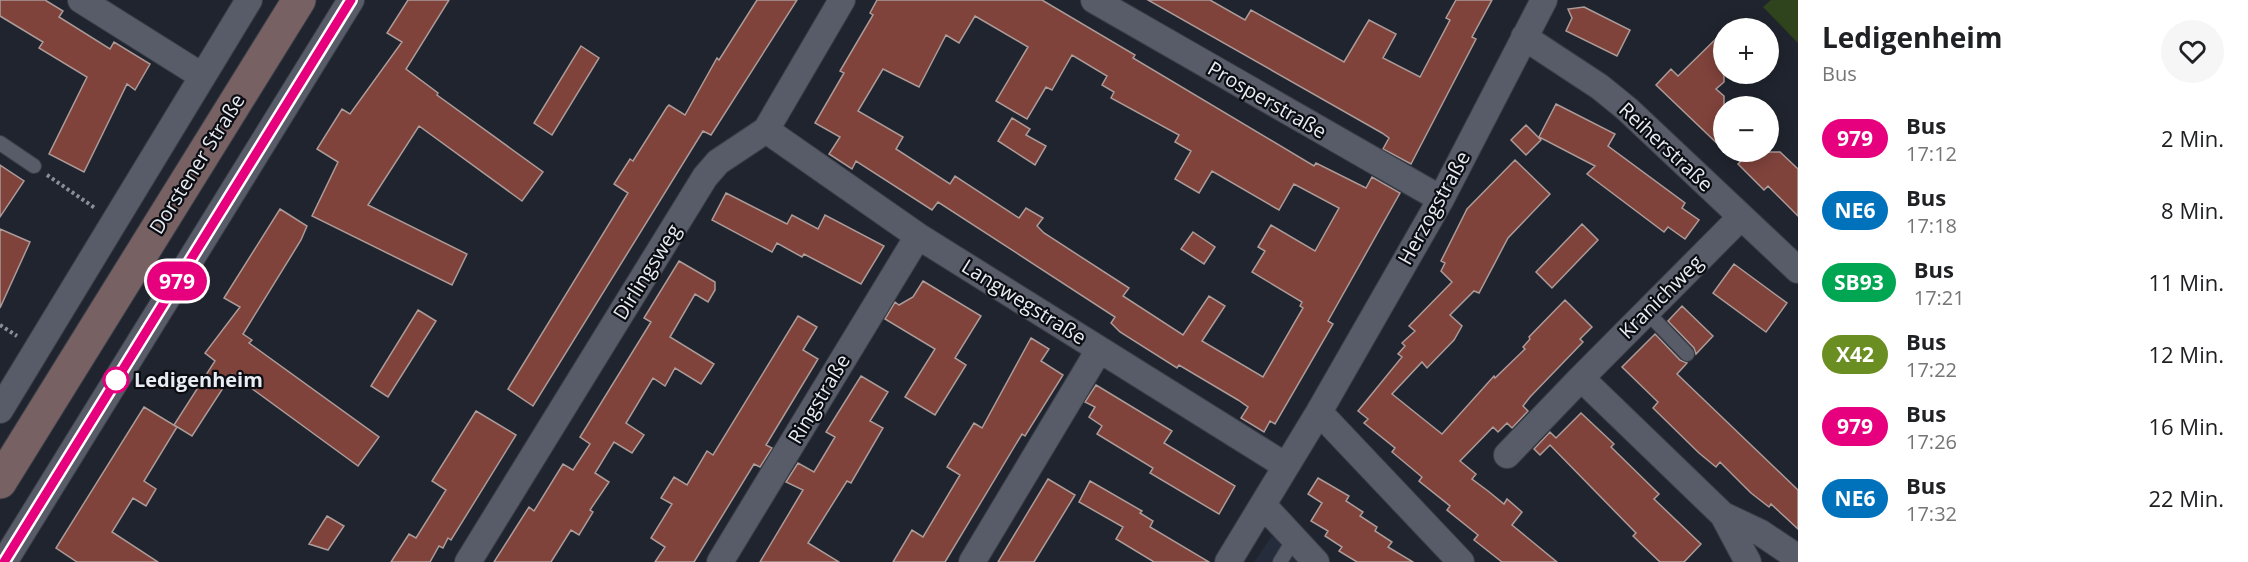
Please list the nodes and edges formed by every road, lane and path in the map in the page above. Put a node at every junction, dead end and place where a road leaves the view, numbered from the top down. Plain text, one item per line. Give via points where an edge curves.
1 (81, 0) edge
2 (249, 0) edge
3 (299, 0) edge
4 (351, 0) edge
5 (842, 0) edge
6 (1094, 0) edge
7 (1544, 0) edge
8 (1524, 36) junction
9 (202, 76) junction
10 (766, 130) junction
11 (0, 143) edge
12 (34, 166) joint
13 (1441, 199) junction
14 (1741, 217) junction
15 (113, 221) junction
16 (918, 236) junction
17 (1798, 270) edge
18 (1646, 311) junction
19 (1099, 350) junction
20 (1687, 354) dead end
21 (1581, 378) junction
22 (0, 410) edge
23 (1319, 412) junction
24 (1507, 455) dead end
25 (1286, 466) junction
26 (0, 482) edge
27 (1263, 505) junction
28 (1723, 515) junction
29 (1294, 538) junction
30 (1798, 558) edge
31 (9, 561) edge
32 (468, 562) edge
33 (720, 562) edge
34 (972, 562) edge
35 (1228, 562) edge
36 (1280, 562) edge
37 (1316, 562) edge
38 (1461, 562) edge
39 (1748, 562) edge

1 - 9 street
2 - 9 street, Dorstener Straße
3 - 26 main road, Dorstener Straße
4 - 31 street
5 - 10 street, Dirlingsweg
6 - 13 street, Prosperstraße
7 - 8 street, Herzogstraße
8 - 13 street, Herzogstraße
8 - 14 street, Reiherstraße via 1609,94
9 - 15 street, Dorstener Straße
10 - 16 street, Langwegstraße
10 - 32 street, Dirlingsweg via 718,162 705,177
11 - 12 lane
12 - 15 path
13 - 23 street, Herzogstraße
14 - 17 street, Reiherstraße
14 - 18 street, Kranichweg
15 - 22 street, Dorstener Straße
16 - 19 street, Langwegstraße
16 - 33 street, Ringstraße
18 - 20 lane
18 - 21 street, Kranichweg
19 - 25 street, Langwegstraße
19 - 34 street
21 - 24 street, Kranichweg
21 - 28 street
23 - 25 street, Herzogstraße
23 - 38 street
25 - 27 street, Herzogstraße
27 - 29 street
27 - 35 street, Herzogstraße
28 - 30 street via 1761,533
28 - 39 street
29 - 36 lane
29 - 37 street

